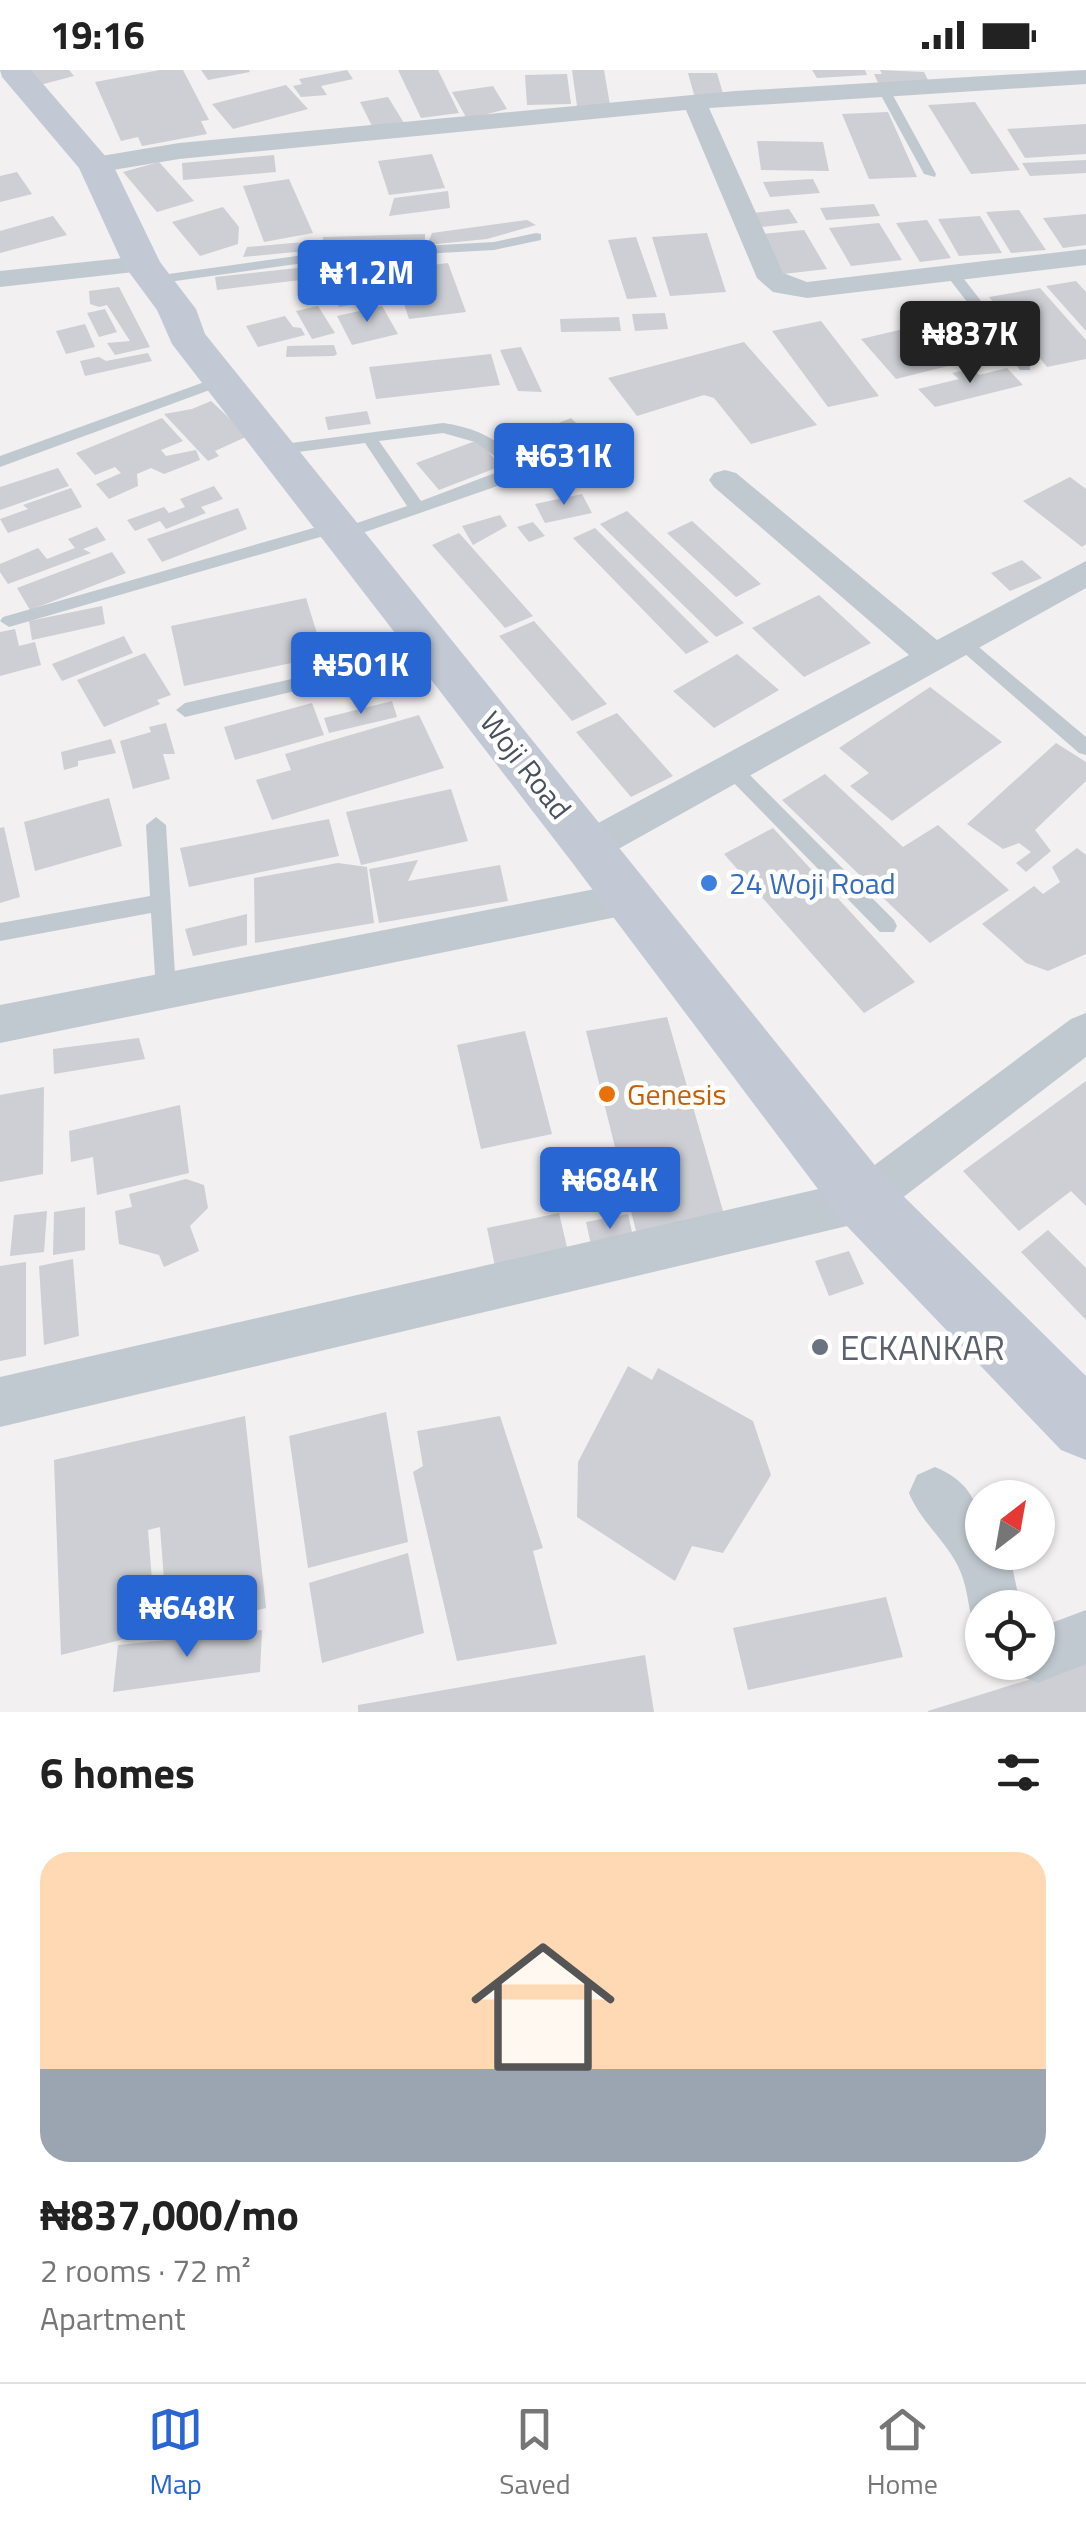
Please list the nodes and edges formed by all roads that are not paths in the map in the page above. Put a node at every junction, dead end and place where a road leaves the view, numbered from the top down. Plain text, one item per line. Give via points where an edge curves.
1 (14, 70) edge
2 (729, 73) dead end
3 (1079, 74) edge
4 (884, 90) junction
5 (735, 98) junction
6 (696, 105) junction
7 (95, 166) junction
8 (930, 174) dead end
9 (536, 238) dead end
10 (1086, 257) edge
11 (148, 272) junction
12 (952, 273) junction
13 (0, 279) edge
14 (1025, 367) dead end
15 (221, 381) junction
16 (369, 438) junction
17 (276, 450) junction
18 (0, 462) edge
19 (726, 480) dead end
20 (418, 509) junction
21 (340, 530) junction
22 (1086, 574) edge
23 (9, 621) dead end
24 (948, 649) junction
25 (437, 652) junction
26 (185, 710) dead end
27 (1086, 748) edge
28 (732, 768) junction
29 (156, 826) dead end
30 (590, 846) junction
31 (631, 898) junction
32 (160, 903) junction
33 (887, 926) dead end
34 (0, 932) edge
35 (166, 991) junction
36 (0, 1024) edge
37 (1086, 1032) edge
38 (864, 1200) junction
39 (0, 1402) edge
40 (1086, 1426) edge
41 (935, 1493) dead end
42 (991, 1590) edge
43 (1086, 1637) edge
44 (1055, 1649) edge

1 - 7 main road, Woji Road
2 - 5 street
3 - 4 street
4 - 5 street
4 - 8 lane
5 - 6 street
6 - 7 street via 179,151
6 - 12 street via 771,278 783,286 808,290
7 - 11 main road, Woji Road
9 - 11 lane
10 - 12 street
11 - 13 street
11 - 15 main road, Woji Road
12 - 14 lane
15 - 17 main road, Woji Road
15 - 18 lane
16 - 17 lane
16 - 20 lane
16 - 20 lane via 465,430 512,462 503,478
17 - 21 main road, Woji Road
19 - 24 street
20 - 21 lane
21 - 23 lane
21 - 25 main road, Woji Road
22 - 24 street
24 - 27 lane
24 - 28 street
25 - 26 lane
25 - 30 main road, Woji Road
28 - 30 street
28 - 33 lane
29 - 32 lane
30 - 31 main road, Woji Road
31 - 35 street
31 - 38 main road, Woji Road
32 - 34 lane
32 - 35 lane
35 - 36 street
37 - 38 street
38 - 39 street
38 - 40 main road, Woji Road
41 - 42 street via 986,1562
43 - 44 street

